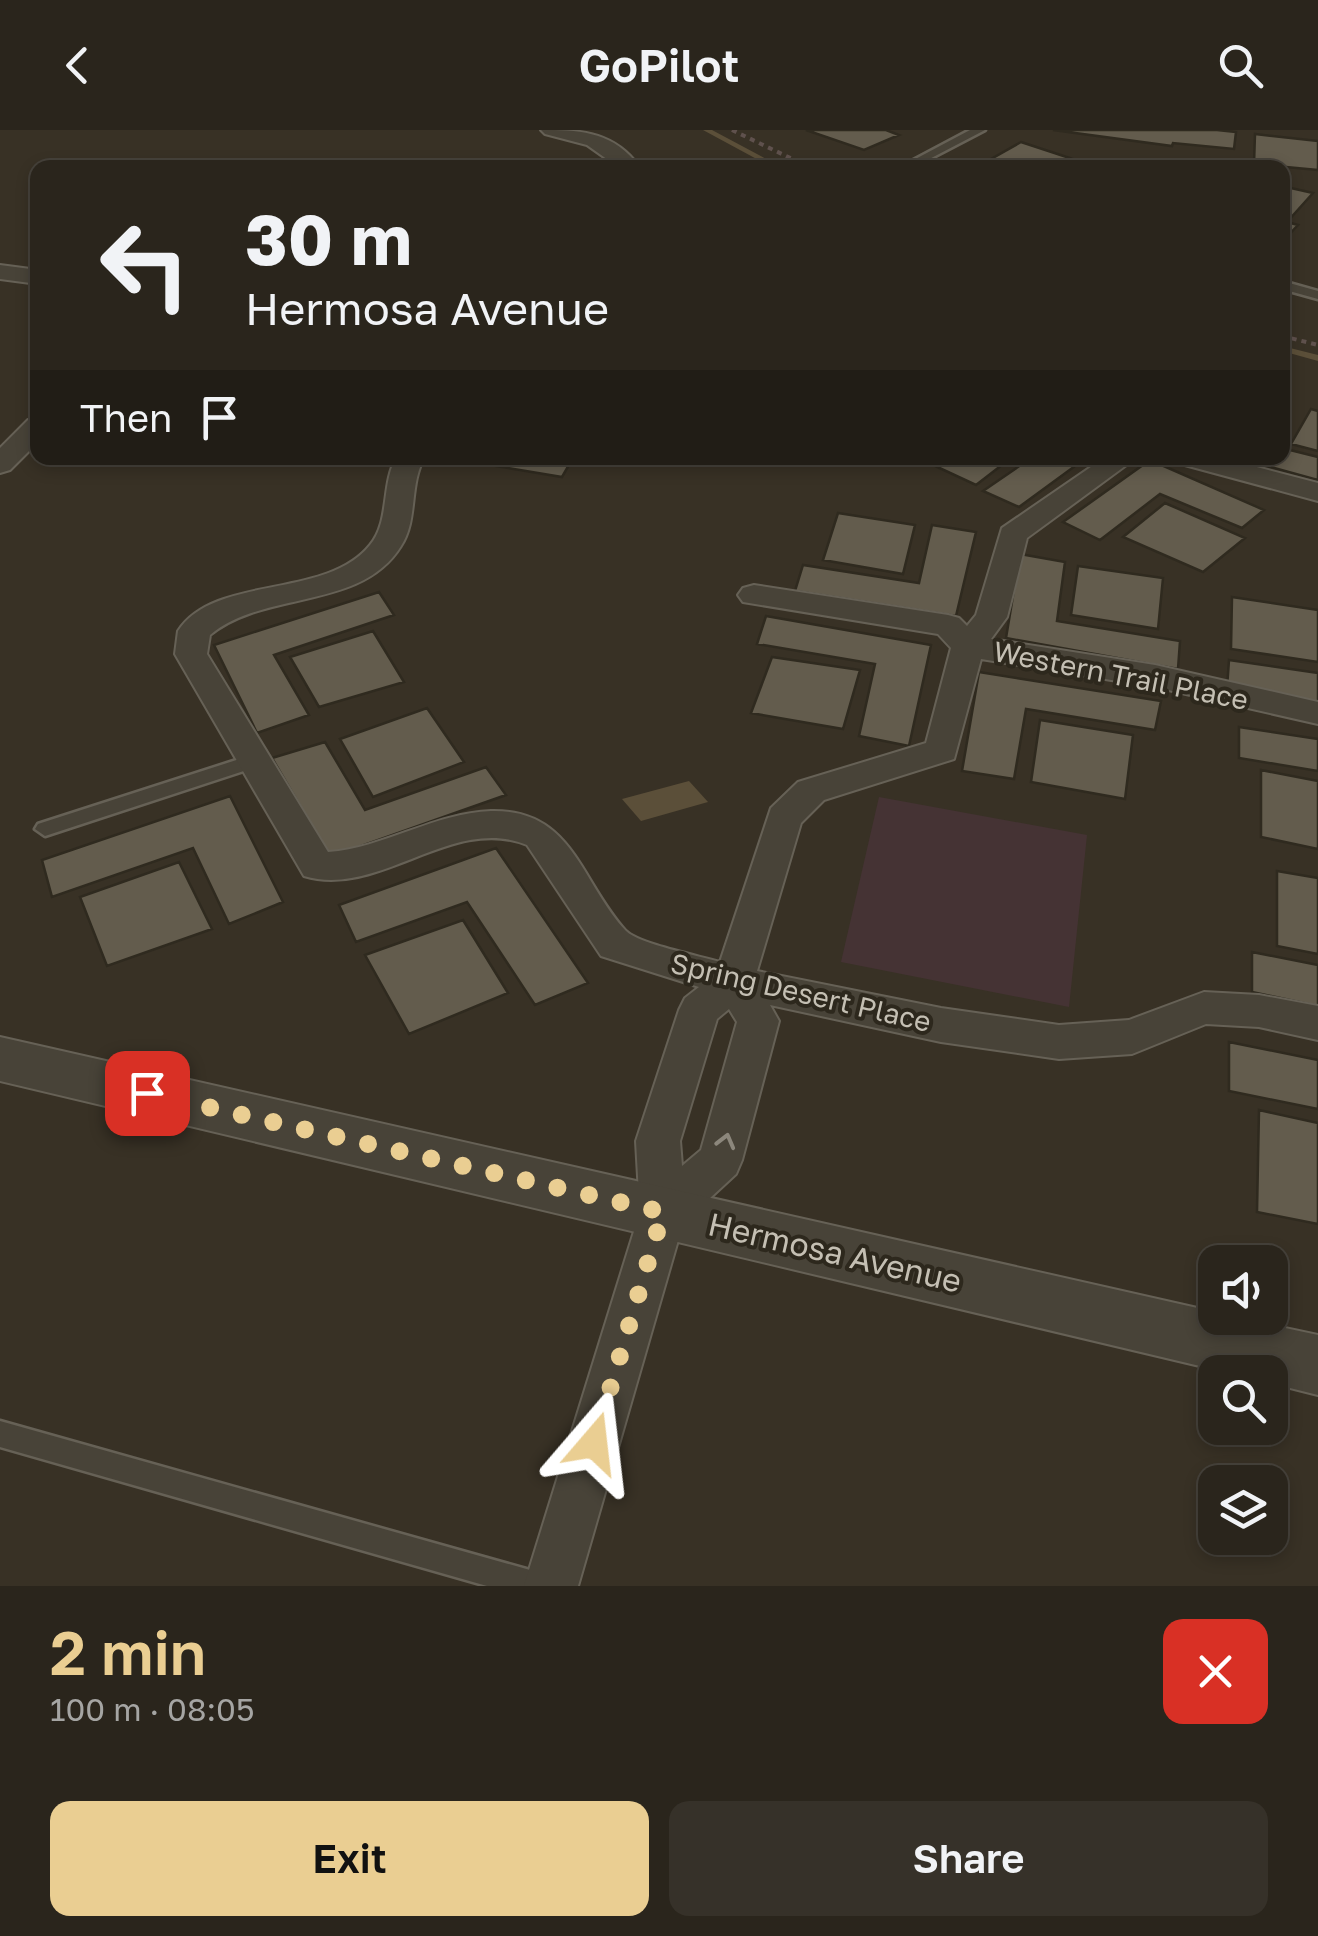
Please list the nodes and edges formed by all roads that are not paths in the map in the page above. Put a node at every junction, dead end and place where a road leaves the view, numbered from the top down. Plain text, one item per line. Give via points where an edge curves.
1 (552, 130) edge
2 (978, 130) edge
3 (623, 160) edge
4 (920, 160) edge
5 (0, 272) edge
6 (30, 276) edge
7 (1290, 287) edge
8 (1318, 295) edge
9 (30, 434) edge
10 (0, 464) edge
11 (404, 465) edge
12 (1112, 465) edge
13 (1217, 465) edge
14 (1318, 492) edge
15 (754, 595) dead end
16 (968, 646) junction
17 (1318, 712) edge
18 (252, 760) junction
19 (45, 828) dead end
20 (734, 982) junction
21 (1318, 1023) edge
22 (0, 1059) edge
23 (663, 1212) junction
24 (1318, 1366) edge
25 (0, 1434) edge
26 (536, 1586) edge
27 (551, 1586) edge

1 - 3 street via 594,140
2 - 4 lane
5 - 6 street
7 - 8 lane
9 - 10 street
11 - 18 street, Spring Desert Place via 392,536 361,570 216,614 194,631 191,654
12 - 16 street via 1013,534 991,617
13 - 14 street
15 - 16 street, Western Trail Place via 948,625
16 - 17 street, Western Trail Place via 1155,676
16 - 20 street via 942,751 812,791 784,817
18 - 19 lane
18 - 20 street, Spring Desert Place via 317,866 344,868 486,823 522,824 540,836 615,946
20 - 21 street, Spring Desert Place via 1058,1042 1132,1037 1204,1008
20 - 23 street via 700,1010 658,1141
23 -> 20 street via 720,1160 758,1021
22 - 23 street, Hermosa Avenue
23 - 24 street, Hermosa Avenue
23 - 27 street
25 - 26 lane

